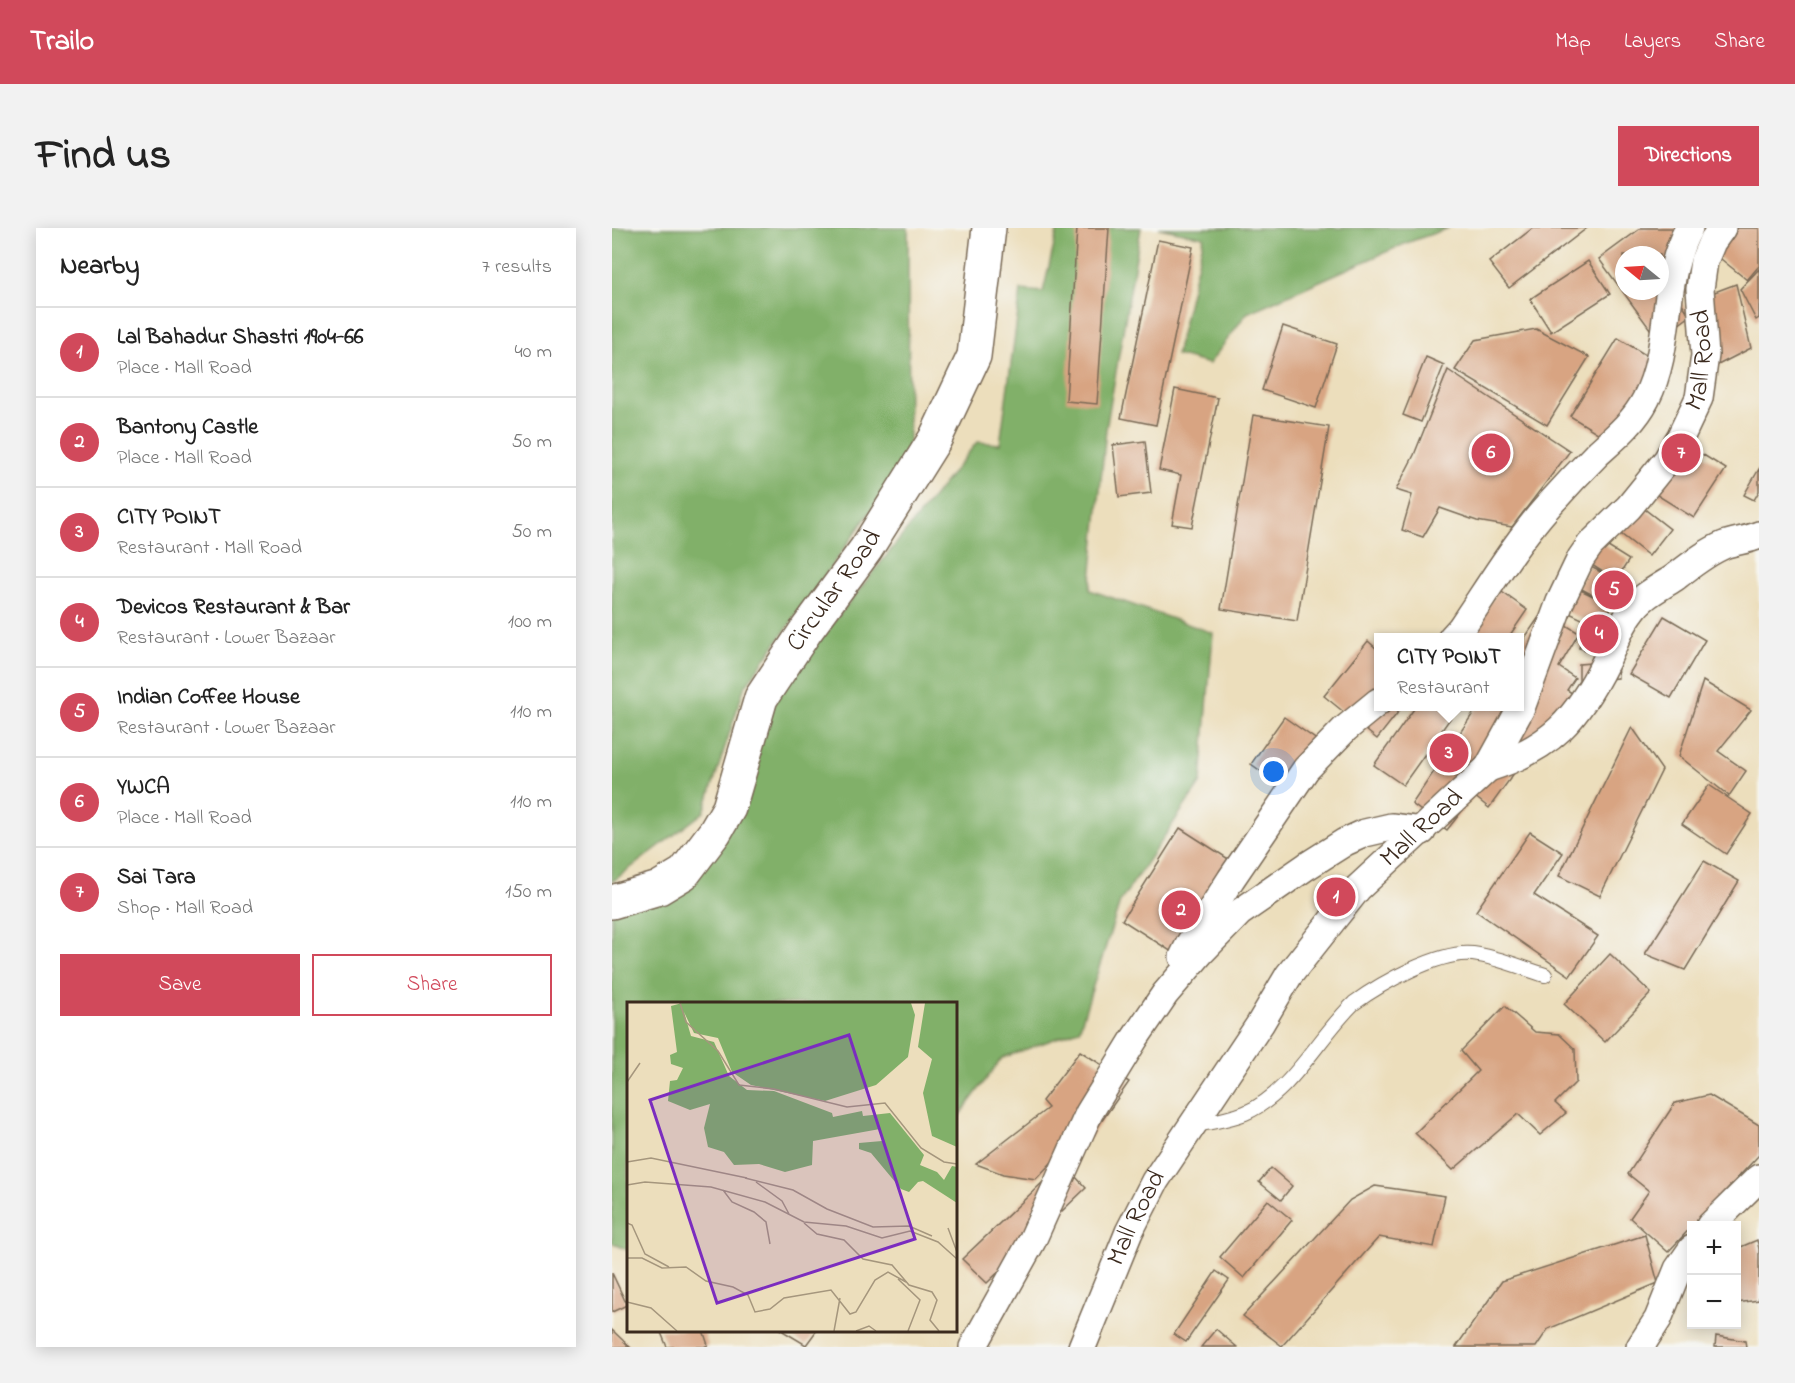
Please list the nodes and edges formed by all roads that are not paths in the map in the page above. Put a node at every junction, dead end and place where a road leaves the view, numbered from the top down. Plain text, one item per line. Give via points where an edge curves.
1 (989, 228) edge
2 (1689, 228) edge
3 (1722, 228) edge
4 (1759, 535) edge
5 (1456, 633) edge
6 (1524, 700) edge
7 (1374, 705) edge
8 (1519, 711) edge
9 (1488, 768) junction
10 (1422, 831) junction
11 (612, 902) edge
12 (1545, 975) dead end
13 (1165, 994) junction
14 (1190, 1126) junction
15 (1759, 1178) edge
16 (1715, 1221) edge
17 (1687, 1256) edge
18 (973, 1347) edge
19 (1083, 1347) edge
20 (1640, 1347) edge

1 - 11 main road, Circular Road via 974,356 928,449 866,549 761,698 729,808 684,873 659,888
2 - 5 street via 1676,264 1663,346 1646,401 1547,507
3 - 6 street, Mall Road via 1704,261 1700,289 1705,355 1699,398 1667,460 1581,558 1560,602
4 - 9 street via 1707,554 1647,595 1631,611 1589,695 1571,719 1531,751
7 - 13 street via 1306,769 1190,943
8 - 9 street, Mall Road
9 - 10 street, Mall Road
10 - 13 street via 1391,827 1365,833 1307,866 1239,913
10 - 14 street, Mall Road via 1358,888 1322,933 1289,975
12 - 14 lane via 1472,954 1427,962 1354,1004 1265,1101 1247,1113
13 - 18 street via 1089,1113 1032,1241
14 - 19 street, Mall Road via 1129,1232
15 - 16 street
17 - 20 street via 1658,1320

